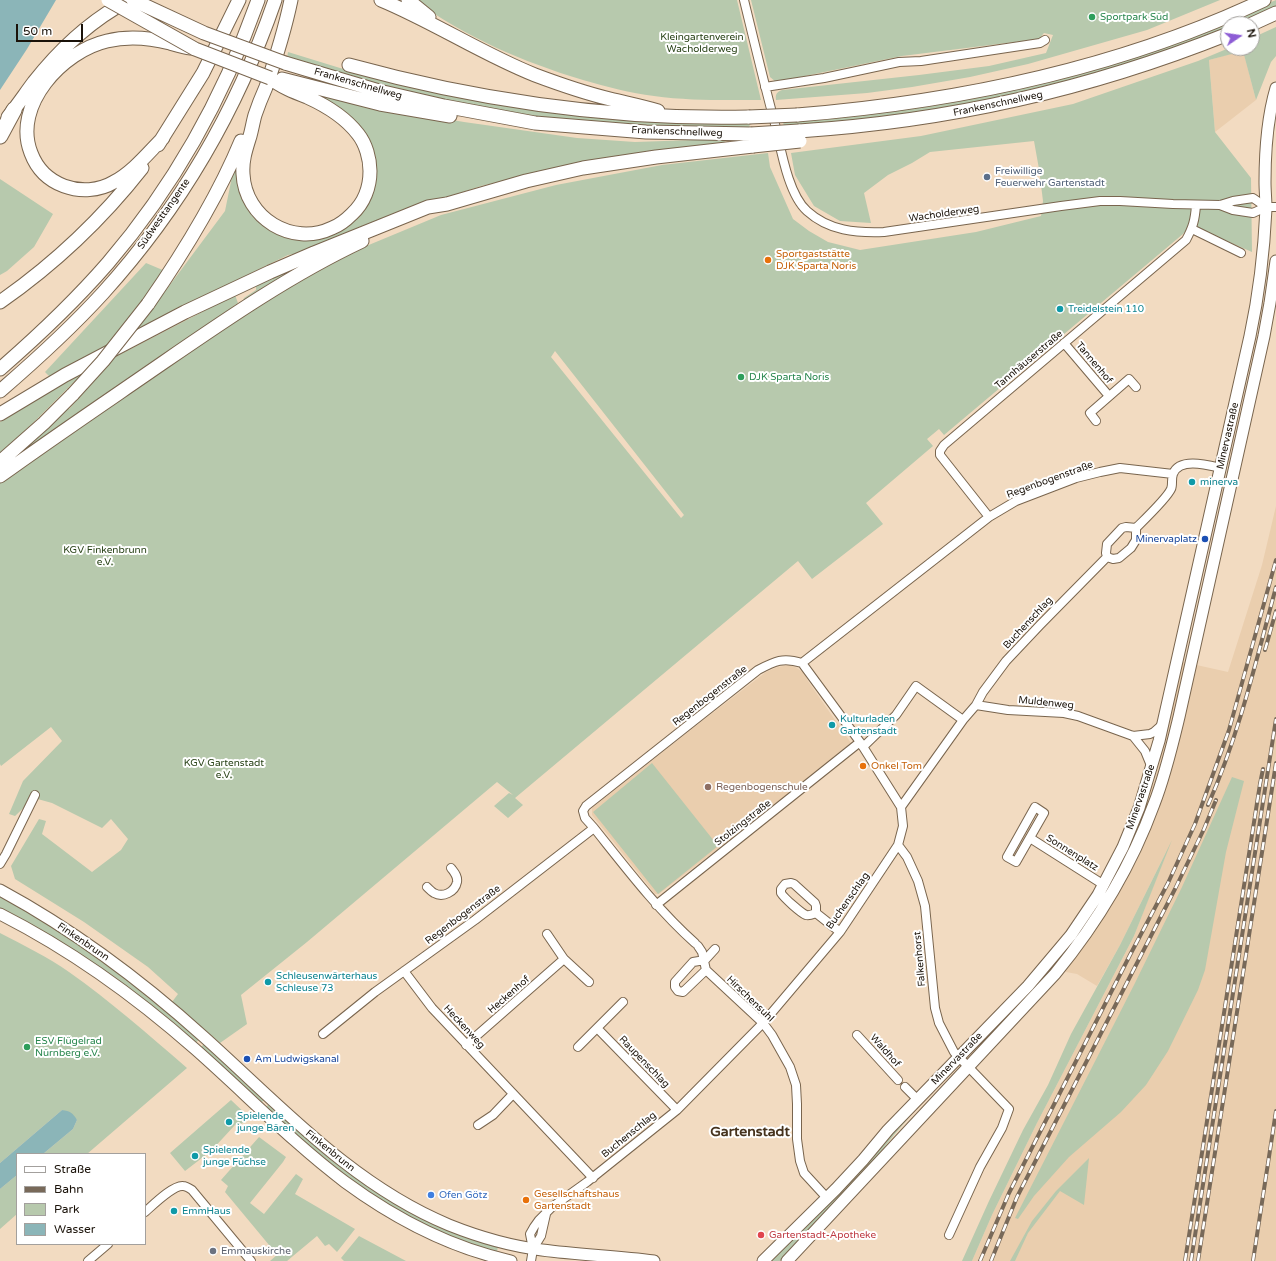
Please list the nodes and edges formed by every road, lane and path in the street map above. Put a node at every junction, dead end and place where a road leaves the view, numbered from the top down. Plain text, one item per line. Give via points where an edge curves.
1 (108, 0) edge
2 (129, 0) edge
3 (133, 0) edge
4 (239, 0) edge
5 (258, 0) edge
6 (275, 0) edge
7 (291, 0) edge
8 (381, 0) edge
9 (408, 0) edge
10 (744, 0) edge
11 (1264, 0) edge
12 (1276, 13) edge
13 (1260, 20) edge
14 (448, 33) junction
15 (1220, 37) edge
16 (1045, 40) dead end
17 (195, 49) junction
18 (349, 65) dead end
19 (276, 81) junction
20 (765, 87) junction
21 (1276, 88) edge
22 (14, 110) junction
23 (675, 116) junction
24 (254, 117) junction
25 (535, 123) junction
26 (0, 128) edge
27 (0, 136) edge
28 (163, 138) junction
29 (752, 140) junction
30 (447, 204) junction
31 (1196, 205) junction
32 (1220, 206) junction
33 (1271, 207) edge
34 (1192, 229) junction
35 (1241, 253) dead end
36 (1276, 261) edge
37 (0, 302) edge
38 (1064, 343) junction
39 (0, 369) edge
40 (1136, 387) dead end
41 (0, 391) edge
42 (1110, 396) junction
43 (0, 414) edge
44 (1096, 421) dead end
45 (0, 462) edge
46 (1221, 468) junction
47 (1173, 474) junction
48 (0, 476) edge
49 (989, 517) junction
50 (1136, 528) junction
51 (1107, 557) junction
52 (802, 663) junction
53 (976, 705) junction
54 (963, 720) junction
55 (1163, 723) junction
56 (1134, 736) junction
57 (862, 745) junction
58 (1152, 768) junction
59 (35, 795) dead end
60 (901, 808) junction
61 (594, 828) junction
62 (1030, 838) junction
63 (898, 845) junction
64 (0, 864) edge
65 (451, 868) dead end
66 (1104, 885) junction
67 (427, 887) dead end
68 (0, 890) edge
69 (656, 904) junction
70 (816, 912) junction
71 (0, 914) edge
72 (840, 932) junction
73 (547, 934) dead end
74 (715, 950) dead end
75 (564, 959) junction
76 (705, 960) junction
77 (706, 970) junction
78 (404, 971) junction
79 (589, 982) dead end
80 (623, 1002) dead end
81 (763, 1023) junction
82 (597, 1028) junction
83 (323, 1034) dead end
84 (857, 1035) dead end
85 (466, 1045) junction
86 (578, 1047) dead end
87 (958, 1057) junction
88 (969, 1068) junction
89 (898, 1080) dead end
90 (905, 1087) dead end
91 (513, 1094) junction
92 (917, 1099) junction
93 (677, 1110) junction
94 (478, 1125) dead end
95 (593, 1178) junction
96 (827, 1198) junction
97 (146, 1211) edge
98 (948, 1234) dead end
99 (107, 1245) edge
100 (533, 1249) junction
101 (790, 1259) edge
102 (88, 1261) edge
103 (251, 1261) edge
104 (511, 1261) edge
105 (530, 1261) edge
106 (654, 1261) edge
107 (763, 1261) edge

1 - 17 highway, bridge
2 - 22 highway via 100,18 67,45 34,82
3 - 25 highway, Frankenschnellweg, bridge via 204,33 285,63 379,91
4 - 28 highway via 203,73
5 - 39 highway, Südwesttangente via 215,102 155,201 84,290
6 - 41 highway, Südwesttangente via 233,103 168,213 94,303
7 - 24 highway via 279,47
8 - 14 highway
9 - 14 highway
10 - 20 street, Wacholderweg
11 - 23 highway, Frankenschnellweg, bridge via 1202,26 1103,60 958,96 797,115
12 - 13 highway
14 - 23 highway via 504,62 536,75
15 - 29 highway, Frankenschnellweg, bridge via 1134,68 1038,96 928,118
16 - 20 street via 1040,43 921,61 899,62
17 - 19 highway, bridge
17 - 28 highway via 152,40 121,39 93,46 63,64 50,77 39,92 28,120 27,137 36,164 58,184 75,189 91,190 108,185 123,176
18 - 23 highway, Frankenschnellweg via 439,87 526,103 598,112
19 - 24 highway via 330,109 360,136 367,152 370,178 364,198 355,211 332,229 319,233 297,234 265,220 248,196 243,175 244,156
19 - 25 highway via 380,104 486,122
20 - 31 street, Wacholderweg via 795,195 806,211 838,229 861,233 884,232 1100,201
21 - 33 main road, Minervastraße via 1267,139 1265,182
22 - 26 highway
22 - 27 highway
24 - 45 highway, bridge via 199,226 148,304 73,394
25 - 29 highway, Frankenschnellweg
28 - 37 highway via 141,170 86,230 47,266
29 - 30 highway via 583,168 518,183
30 - 43 highway via 428,207 393,220 256,278 89,362
30 - 48 highway via 357,244 287,281 228,317
31 - 32 street, Wacholderweg
31 - 34 street, Tannhäuserstraße
32 - 33 street, Wacholderweg via 1252,213
32 - 33 street, Wacholderweg via 1253,198
33 - 46 main road, Minervastraße via 1250,336
34 - 35 street
34 - 38 street, Tannhäuserstraße via 1186,240
36 - 88 main road, Minervastraße via 1266,325 1185,691 1167,764 1152,811 1126,869 1088,933 1055,974
38 - 42 street, Tannenhof
38 - 49 street, Tannhäuserstraße via 940,451 940,455
40 - 42 street, Tannenhof via 1129,379
42 - 44 street, Tannenhof via 1090,413
46 - 47 street via 1187,463 1177,468
46 - 55 main road, Minervastraße
47 - 49 street, Regenbogenstraße via 1120,468 1100,472 1076,478 1016,501
47 - 50 street via 1171,489
49 - 52 street, Regenbogenstraße
50 - 51 street via 1122,528 1107,544
50 - 51 street via 1136,540 1131,548 1119,558
51 - 53 street, Buchenschlag via 1006,661
52 - 57 street
52 - 61 street, Regenbogenstraße via 791,659 773,662 758,670 586,806 583,811 585,818
53 - 54 street, Buchenschlag
53 - 56 street, Muldenweg via 1008,710 1064,713
54 - 57 street, Stolzingstraße via 916,686 896,715
54 - 60 street, Buchenschlag
55 - 56 street via 1150,734
55 - 58 main road, Minervastraße
56 - 58 street
57 - 60 street
57 - 69 street, Stolzingstraße
58 - 66 main road, Minervastraße via 1130,832
59 - 64 street
60 - 63 street, Buchenschlag via 903,826
61 - 69 street
61 - 78 street, Regenbogenstraße
62 - 62 street, Sonnenplatz via 1016,862 1007,857 1035,807 1044,813
62 - 66 street, Sonnenplatz
63 - 72 street, Buchenschlag
63 - 87 street, Falkenhorst via 908,857 918,881 925,906 935,1008 942,1028
65 - 67 street via 456,874 457,881 453,890 445,895 435,894
66 - 87 main road, Minervastraße via 1054,956
68 - 100 main road, Finkenbrunn via 82,939 141,983 312,1137 370,1182 449,1225 492,1240
69 - 76 street via 697,944
70 - 70 street via 815,903 794,884 785,884 781,889 787,900 806,915
70 - 72 street
71 - 104 main road, Finkenbrunn via 50,941 118,986 195,1049 311,1154 359,1192 434,1234 472,1250
72 - 81 street, Buchenschlag
73 - 75 street
74 - 76 street
75 - 79 street
75 - 85 street, Heckenhof
76 - 77 street
76 - 77 street via 693,962 675,982 675,987 683,992
77 - 81 street, Hirschensuhl
78 - 83 street, Regenbogenstraße
78 - 85 street, Heckenweg via 432,1008
80 - 82 street
81 - 93 street, Buchenschlag
81 - 96 street, Hirschensuhl via 790,1067 796,1085 797,1139 804,1173
82 - 86 street
82 - 93 street, Raupenschlag
84 - 89 street, Waldhof
85 - 91 street, Heckenweg
87 - 88 street, Falkenhorst
87 - 92 main road, Minervastraße
88 - 98 street, Minervastraße via 1009,1108 1002,1128
88 - 101 main road, Minervastraße
90 - 92 street
91 - 94 street via 493,1115
91 - 95 street, Heckenweg
92 - 96 main road, Minervastraße
93 - 95 street, Buchenschlag
95 - 100 street, Buchenschlag via 552,1207 534,1227 530,1234
96 - 107 main road, Minervastraße
97 - 103 street via 175,1188 188,1187
99 - 102 street
100 - 105 street, Buchenschlag
100 - 106 main road, Finkenbrunn

